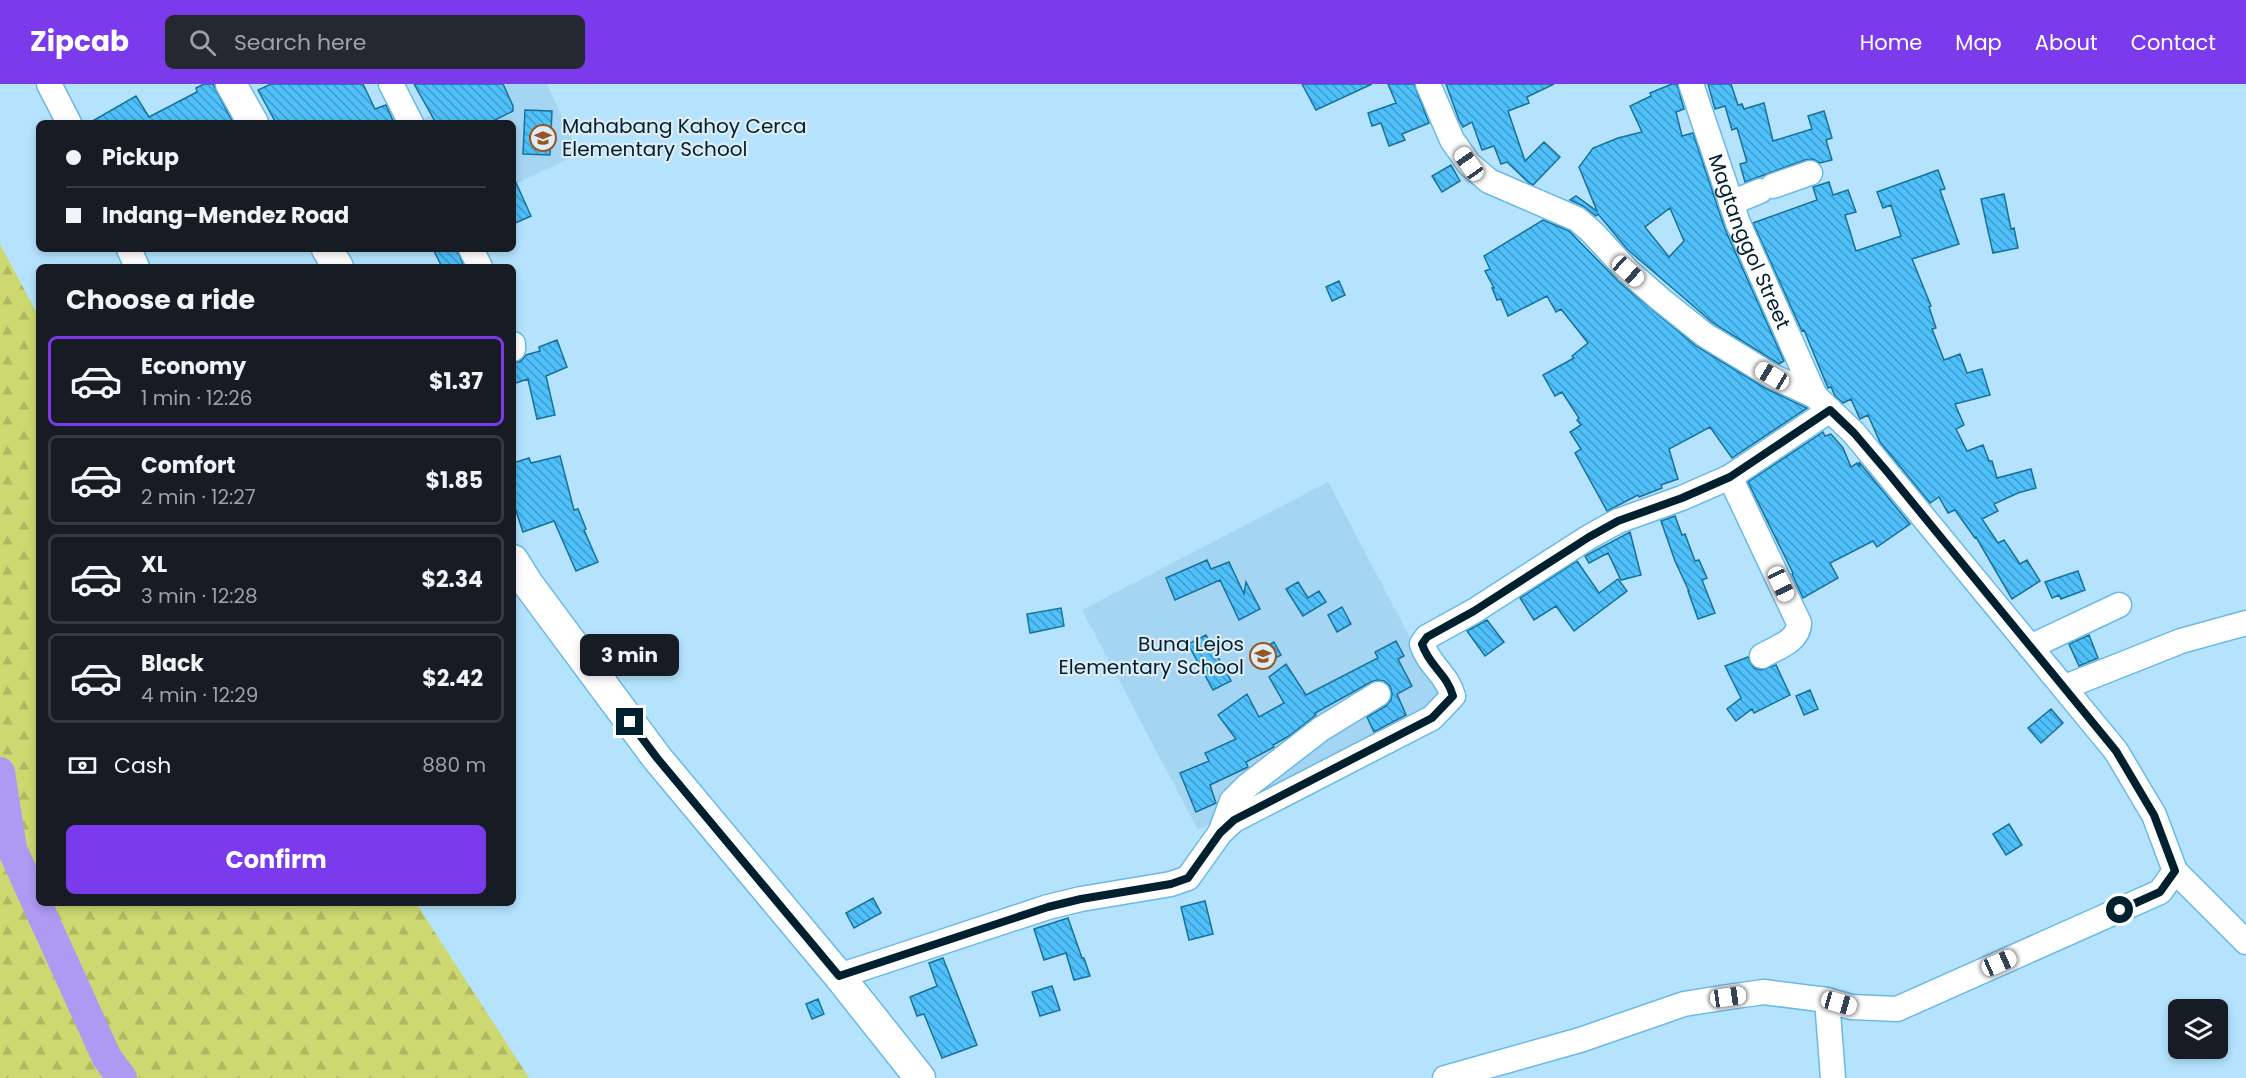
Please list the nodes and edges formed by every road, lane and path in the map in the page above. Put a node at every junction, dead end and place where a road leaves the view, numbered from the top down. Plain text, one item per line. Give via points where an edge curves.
1 (49, 84) edge
2 (231, 84) edge
3 (1428, 84) edge
4 (1691, 84) edge
5 (395, 86) edge
6 (67, 120) edge
7 (252, 120) edge
8 (410, 120) edge
9 (1810, 173) dead end
10 (1731, 203) junction
11 (1822, 403) junction
12 (1730, 477) junction
13 (516, 565) edge
14 (2119, 605) dead end
15 (2246, 623) edge
16 (2030, 647) junction
17 (1762, 656) dead end
18 (2065, 687) junction
19 (1378, 694) dead end
20 (1220, 833) junction
21 (2175, 871) junction
22 (2246, 942) edge
23 (839, 976) junction
24 (1827, 1000) junction
25 (920, 1078) edge
26 (1445, 1078) edge
27 (1833, 1078) edge

1 - 6 street
2 - 7 main road
3 - 11 street via 1452,140 1469,164 1489,181 1577,219 1660,300 1706,335
4 - 10 street, Magtanggol Street
5 - 8 street
9 - 10 street
10 - 11 street, Magtanggol Street via 1775,310
11 - 12 street
11 - 16 street via 1889,474
12 - 17 street via 1799,623 1794,637
12 - 20 street via 1618,521 1427,637 1422,644 1426,658 1449,684 1453,696 1444,707 1432,718 1234,820
13 - 23 main road via 657,758
14 - 16 street
15 - 18 street via 2181,641
16 - 18 street
18 - 21 street via 2116,751 2154,815
19 - 20 street via 1321,729 1247,786 1232,801
20 - 23 street via 1188,878 1048,907
21 - 22 street
21 - 24 street via 2160,892 1897,1009 1851,1007
23 - 25 main road
24 - 26 street via 1764,992 1684,1004 1580,1040
24 - 27 street

